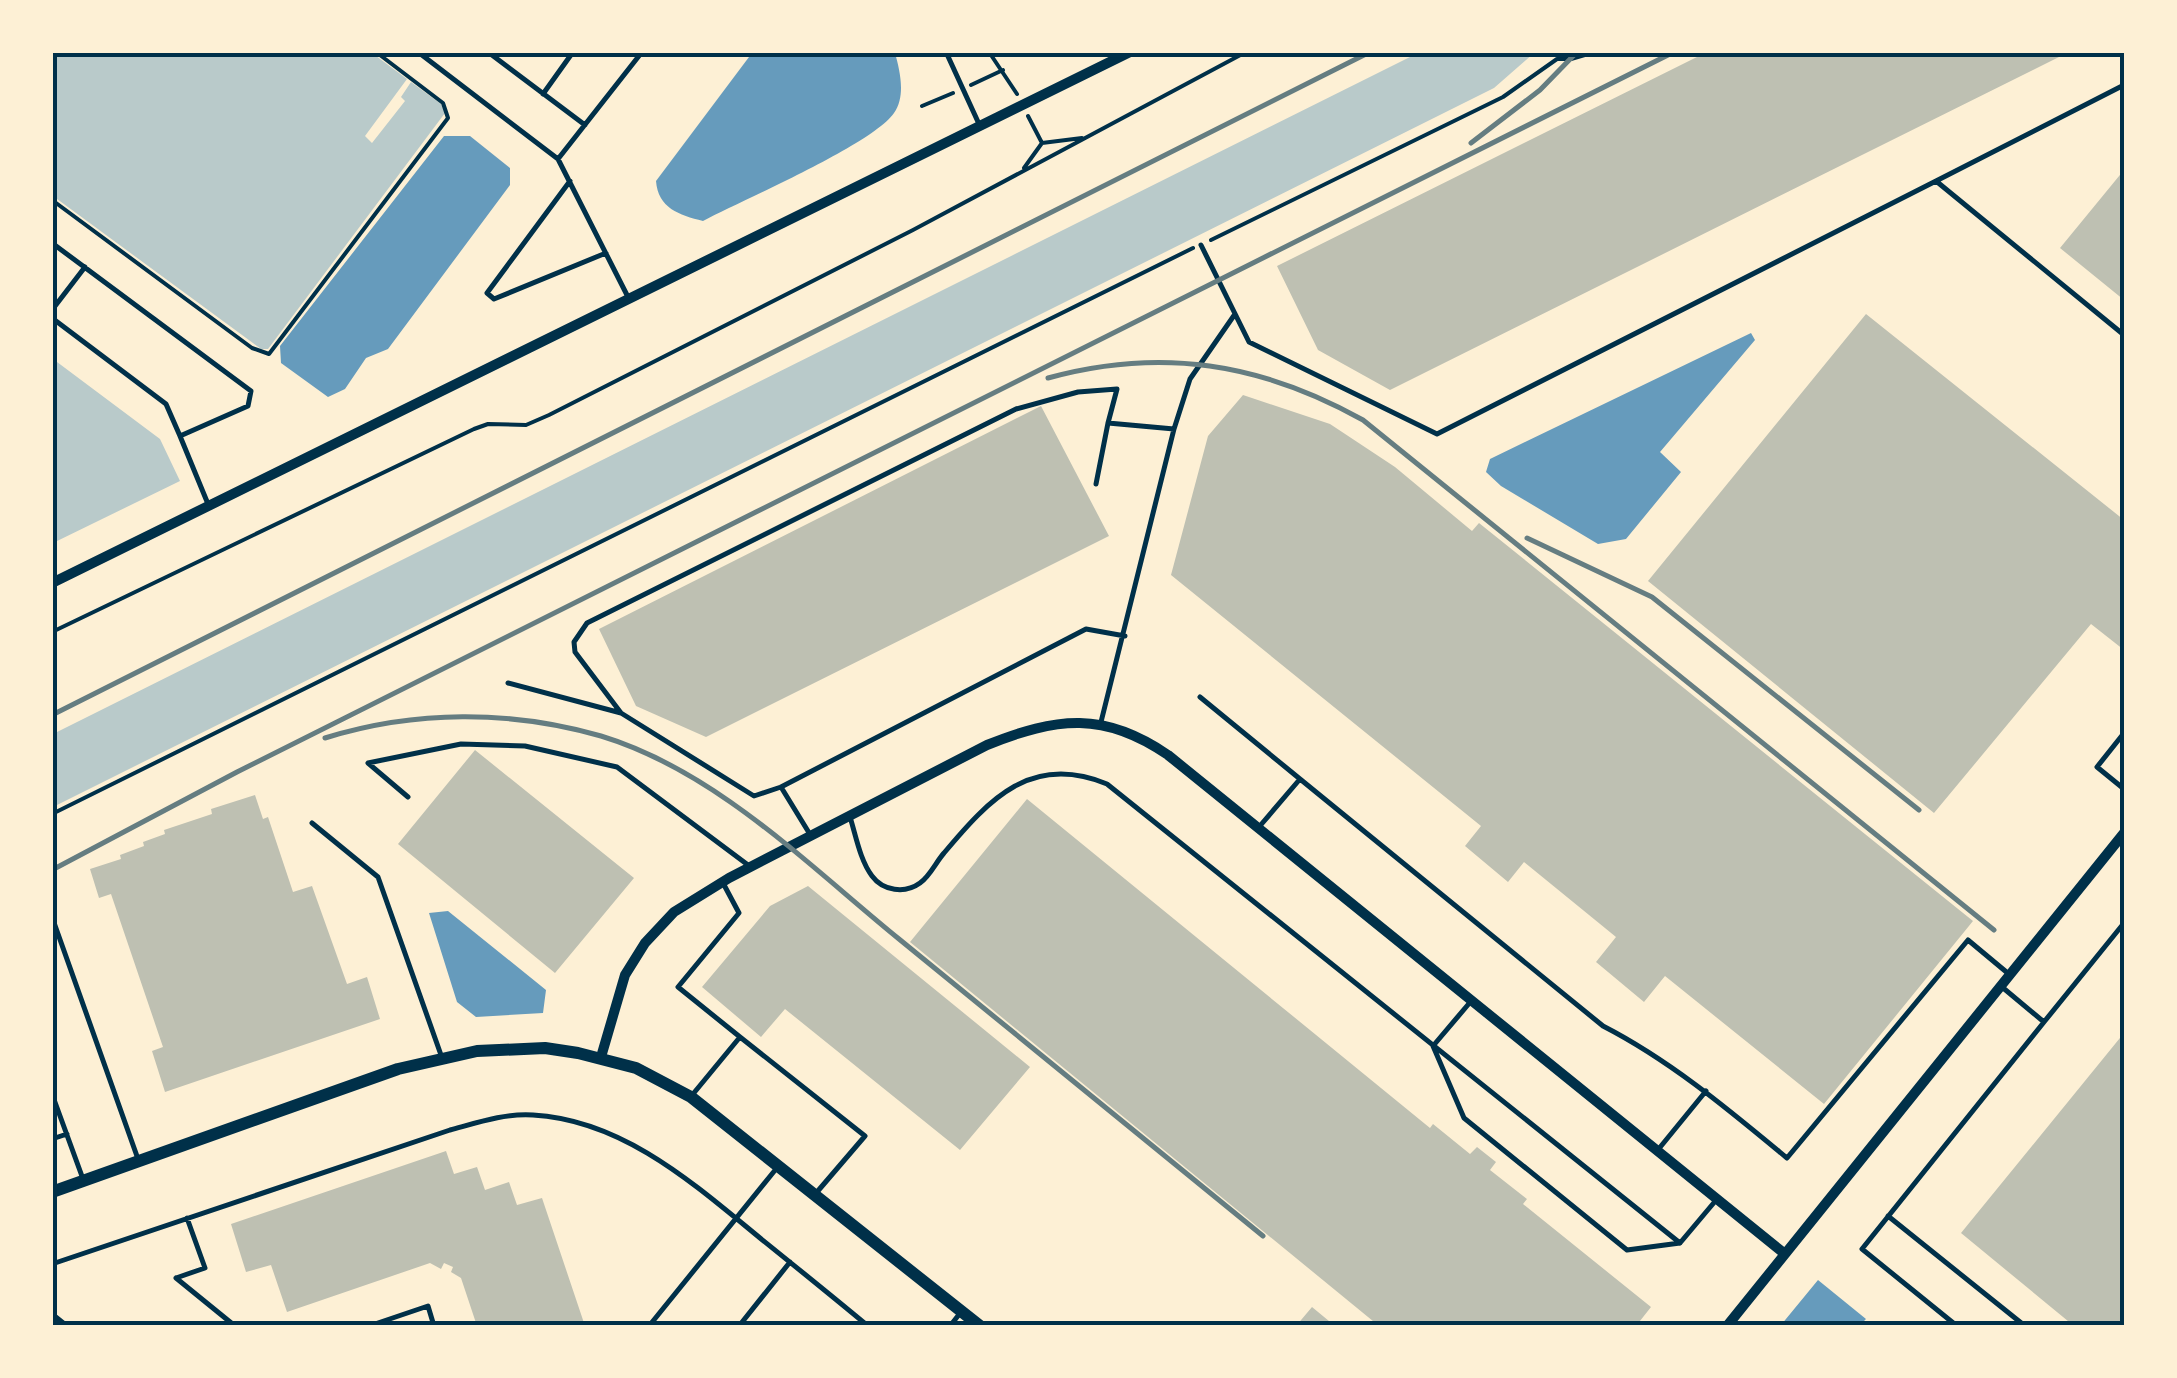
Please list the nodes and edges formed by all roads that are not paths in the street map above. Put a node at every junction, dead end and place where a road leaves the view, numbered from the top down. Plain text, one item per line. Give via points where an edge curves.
1 (418, 52) edge
2 (488, 52) edge
3 (574, 52) edge
4 (642, 52) edge
5 (946, 52) edge
6 (1130, 52) edge
7 (2124, 85) edge
8 (543, 94) junction
9 (979, 124) junction
10 (584, 125) junction
11 (558, 159) junction
12 (1936, 181) junction
13 (570, 182) junction
14 (52, 243) edge
15 (1201, 244) road end
16 (606, 253) junction
17 (85, 267) junction
18 (628, 297) junction
19 (52, 310) edge
20 (1235, 314) junction
21 (52, 318) edge
22 (2124, 335) edge
23 (1108, 423) junction
24 (1174, 428) junction
25 (180, 436) junction
26 (1096, 484) dead end
27 (208, 504) junction
28 (52, 583) edge
29 (1125, 636) junction
30 (508, 682) dead end
31 (1200, 697) dead end
32 (621, 712) junction
33 (1101, 722) junction
34 (2124, 734) edge
35 (1300, 779) junction
36 (781, 787) junction
37 (2124, 789) edge
38 (408, 797) dead end
39 (849, 816) junction
40 (312, 824) dead end
41 (1259, 828) junction
42 (2124, 833) edge
43 (811, 836) junction
44 (751, 866) junction
45 (722, 882) junction
46 (52, 917) edge
47 (2124, 923) edge
48 (2010, 975) junction
49 (2000, 987) junction
50 (1472, 1000) junction
51 (2044, 1022) junction
52 (740, 1038) junction
53 (1433, 1046) junction
54 (602, 1057) junction
55 (442, 1058) junction
56 (1706, 1092) junction
57 (52, 1094) edge
58 (691, 1096) junction
59 (67, 1134) junction
60 (52, 1139) edge
61 (1657, 1150) junction
62 (140, 1162) junction
63 (779, 1165) junction
64 (84, 1182) junction
65 (52, 1192) edge
66 (815, 1194) junction
67 (1717, 1199) junction
68 (1888, 1216) junction
69 (187, 1218) junction
70 (736, 1218) junction
71 (1680, 1243) junction
72 (1785, 1254) junction
73 (790, 1262) junction
74 (52, 1264) edge
75 (962, 1311) junction
76 (52, 1314) edge
77 (67, 1326) edge
78 (235, 1326) edge
79 (370, 1326) edge
80 (434, 1326) edge
81 (649, 1326) edge
82 (739, 1326) edge
83 (868, 1326) edge
84 (950, 1326) edge
85 (980, 1326) edge
86 (1728, 1326) edge
87 (1957, 1326) edge
88 (2025, 1326) edge

1 - 11 lane
2 - 8 lane
3 - 8 lane
4 - 10 lane
5 - 9 lane
6 - 9 street
7 - 12 lane
8 - 10 lane
9 - 18 street
10 - 11 lane
11 - 13 lane
12 - 20 lane via 1436,434 1249,342
12 - 22 lane
13 - 16 lane
13 - 16 lane via 487,293 494,300
14 - 17 lane
15 - 20 lane
16 - 18 lane
17 - 19 lane
17 - 25 lane via 251,391 248,406
18 - 27 street
20 - 24 lane via 1190,379
21 - 25 lane via 166,404
23 - 24 lane
23 - 26 lane
23 - 32 lane via 1117,389 1016,409 587,623 575,652
24 - 29 lane
25 - 27 lane
27 - 28 street
29 - 33 lane
29 - 36 lane via 1086,629
30 - 32 lane
31 - 35 lane
32 - 36 lane via 754,796
33 - 39 street via 1006,738
33 - 41 street via 1168,754
34 - 37 lane via 2097,767
35 - 41 lane
35 - 56 lane via 1603,1026
36 - 43 lane
38 - 44 lane via 368,763 461,744 526,746 617,767
39 - 43 street
39 - 53 lane via 870,874 888,888 910,888 1007,790 1030,777 1082,774 1107,784
40 - 55 lane via 378,876
41 - 50 street
42 - 48 street
43 - 44 street
44 - 45 street
45 - 52 lane via 740,912 678,987
45 - 54 street via 688,902 644,943 618,990
46 - 62 lane
47 - 51 lane
48 - 49 street
48 - 56 lane via 1968,940 1787,1158
49 - 51 lane
49 - 72 street
50 - 53 lane
50 - 61 street
51 - 68 lane
52 - 58 lane
52 - 66 lane via 865,1136
53 - 71 lane
53 - 71 lane via 1464,1118 1628,1250
54 - 55 street via 512,1048
54 - 58 street
55 - 62 street
56 - 61 lane
57 - 59 lane
58 - 63 street
59 - 60 lane
59 - 64 lane
61 - 67 street
62 - 64 street
63 - 66 street
63 - 70 lane
64 - 65 street
66 - 75 street
67 - 71 lane
67 - 72 street
68 - 87 lane via 1862,1249
68 - 88 lane
69 - 70 lane via 450,1130 532,1114 627,1142
69 - 74 lane
69 - 78 lane via 204,1268 176,1278
70 - 73 lane
70 - 81 lane
72 - 86 street
73 - 82 lane
73 - 83 lane
75 - 84 lane
75 - 85 street
76 - 77 lane
79 - 80 lane via 428,1306

